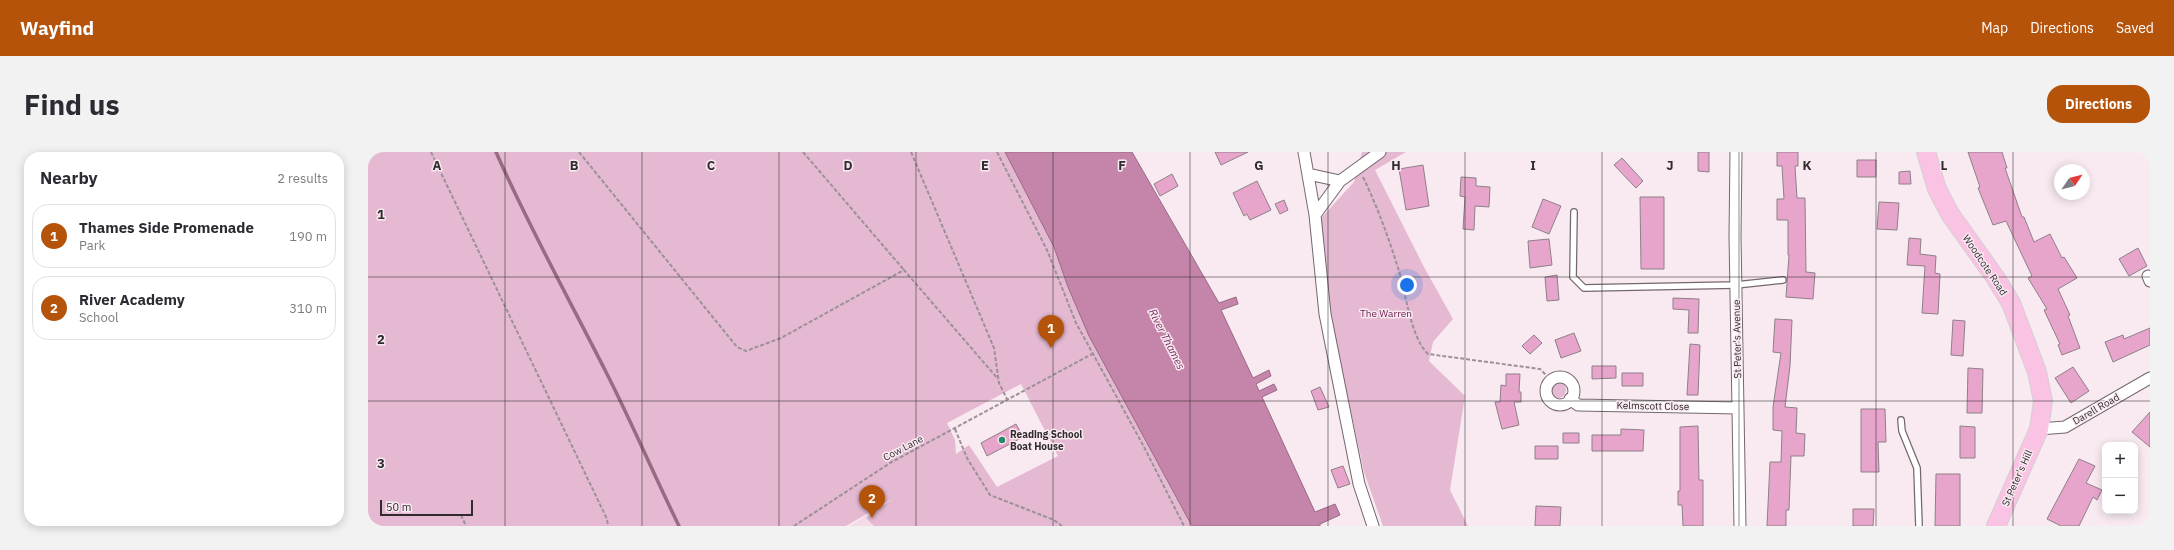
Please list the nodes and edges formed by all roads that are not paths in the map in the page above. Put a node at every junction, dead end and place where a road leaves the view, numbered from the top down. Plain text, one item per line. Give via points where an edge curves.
1 (1304, 152) edge
2 (1380, 152) edge
3 (1736, 152) edge
4 (1926, 152) edge
5 (1308, 174) junction
6 (1340, 181) junction
7 (1574, 212) dead end
8 (1315, 214) junction
9 (1782, 280) dead end
10 (1736, 285) junction
11 (2150, 378) edge
12 (1570, 399) junction
13 (1738, 408) junction
14 (1901, 420) dead end
15 (2039, 429) junction
16 (1374, 526) edge
17 (1740, 526) edge
18 (1919, 526) edge
19 (1996, 526) edge

1 - 5 street
2 - 6 street
3 - 10 street, St Peter's Avenue
4 - 15 main road, Woodcote Road via 1937,189 1950,214 1995,276 2011,303 2025,337 2037,372 2043,401
5 - 6 street
5 - 8 street
6 - 8 street
7 - 10 lane via 1573,277 1584,288
8 - 16 street via 1325,314 1359,484
9 - 10 lane
10 - 13 street, St Peter's Avenue
11 - 15 street, Darell Road via 2065,427
12 - 12 street, Kelmscott Close via 1558,404 1550,400 1546,387 1551,380 1560,377 1568,380 1573,391
12 - 13 street, Kelmscott Close via 1578,404
13 - 17 street, St Peter's Avenue
14 - 18 lane via 1902,431 1917,468
15 - 19 main road, St Peter's Hill

